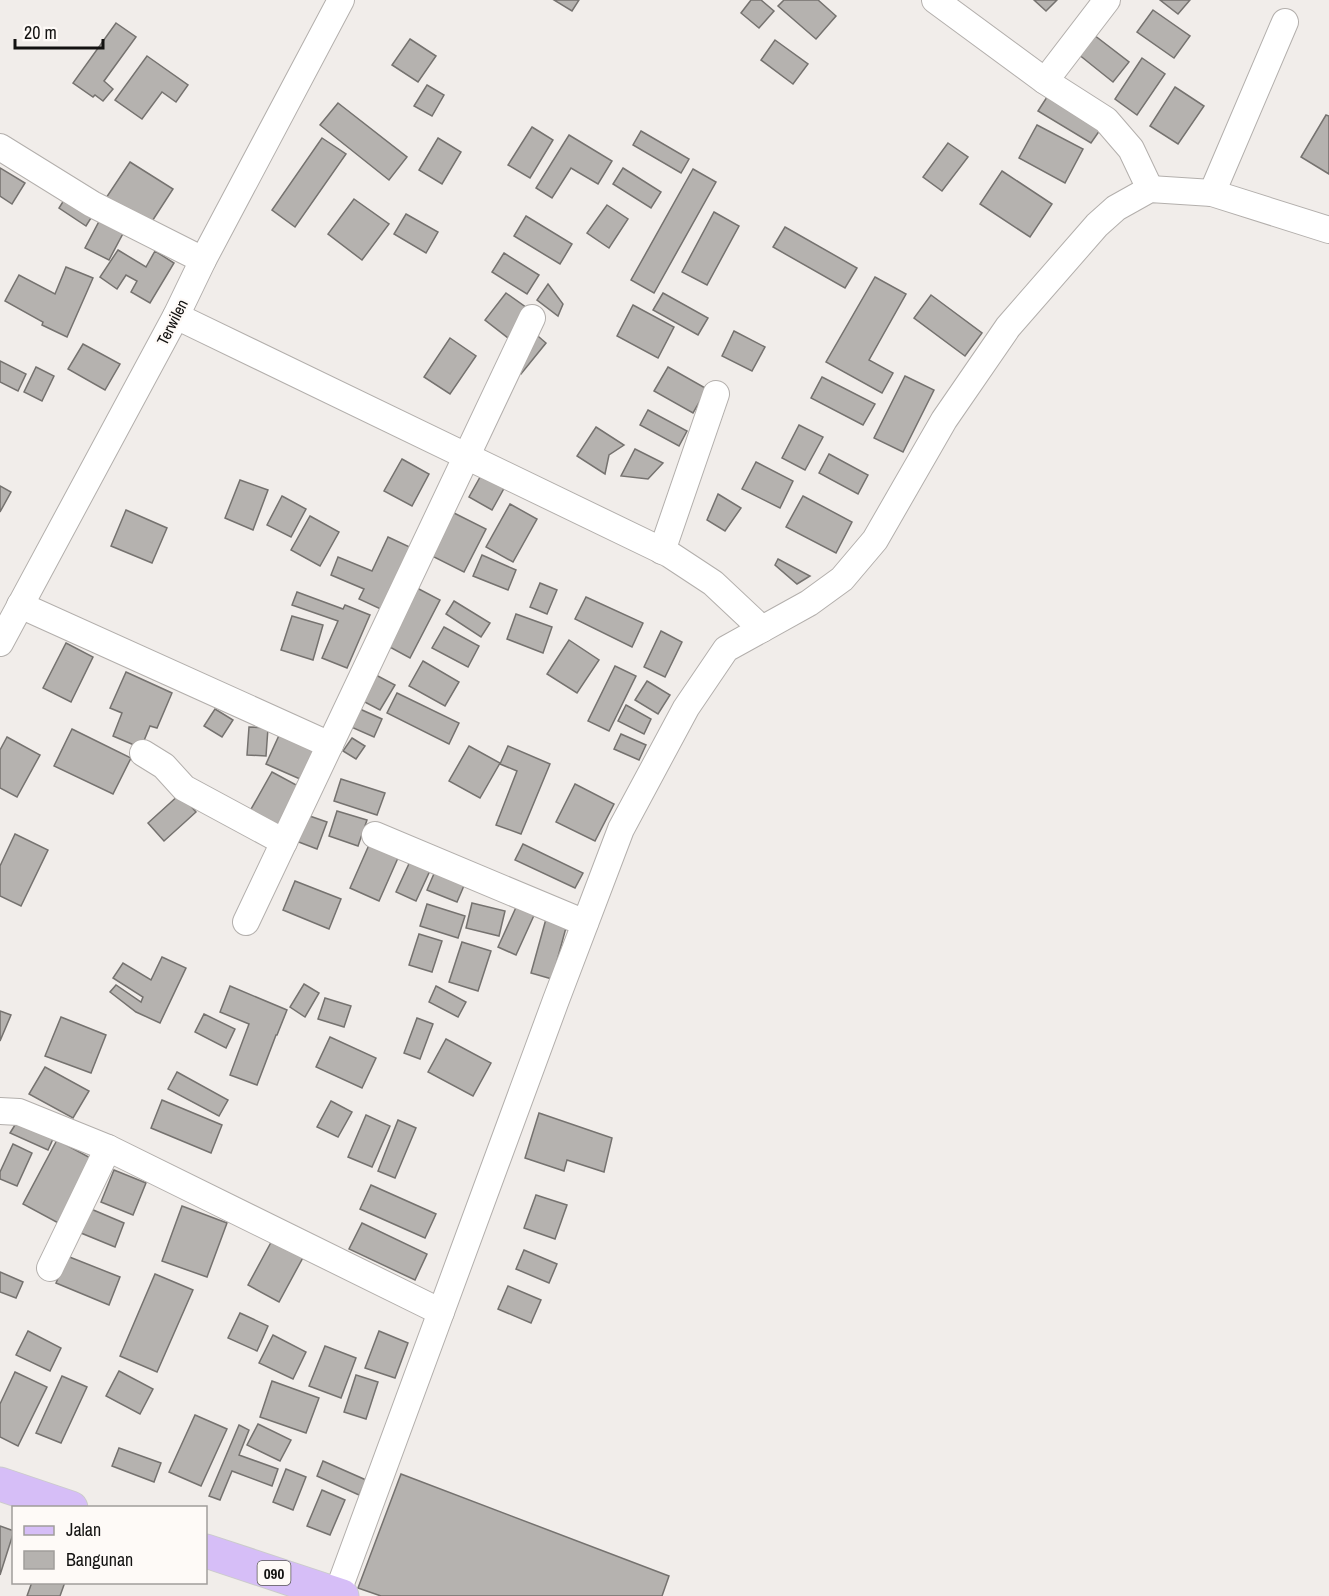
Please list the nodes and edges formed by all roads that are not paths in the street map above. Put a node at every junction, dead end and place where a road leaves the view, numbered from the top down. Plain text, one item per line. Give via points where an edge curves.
1 (341, 0) edge
2 (935, 0) edge
3 (1107, 0) edge
4 (1285, 22) dead end
5 (1045, 81) junction
6 (0, 147) edge
7 (1150, 189) junction
8 (1212, 193) junction
9 (1329, 230) edge
10 (203, 260) junction
11 (176, 315) junction
12 (532, 318) dead end
13 (716, 394) dead end
14 (467, 455) junction
15 (662, 550) junction
16 (20, 605) junction
17 (762, 629) junction
18 (0, 643) edge
19 (330, 745) junction
20 (143, 753) dead end
21 (375, 836) dead end
22 (284, 842) junction
23 (246, 922) dead end
24 (585, 923) junction
25 (0, 1111) edge
26 (108, 1148) junction
27 (50, 1268) dead end
28 (441, 1312) junction
29 (0, 1485) edge
30 (65, 1506) edge
31 (207, 1551) edge
32 (339, 1595) edge

1 - 10 street, Terwilen
2 - 5 street
3 - 5 street
4 - 8 street
5 - 7 street via 1118,131
6 - 10 street via 92,204
7 - 8 street
7 - 17 street via 1116,207 1097,225 1008,327 944,420 875,540 842,579
8 - 9 street
10 - 11 street, Terwilen
11 - 14 street
11 - 16 street, Terwilen
12 - 14 street
13 - 15 street
14 - 15 street
14 - 19 street
15 - 17 street via 713,583
16 - 18 street, Terwilen
16 - 19 street
17 - 24 street via 726,649 686,708 621,829
19 - 22 street
20 - 22 street via 164,766 184,788
21 - 24 street
22 - 23 street
24 - 28 street
25 - 26 street via 19,1112
26 - 27 street
26 - 28 street
28 - 32 street
29 - 30 main road
31 - 32 main road, 090

